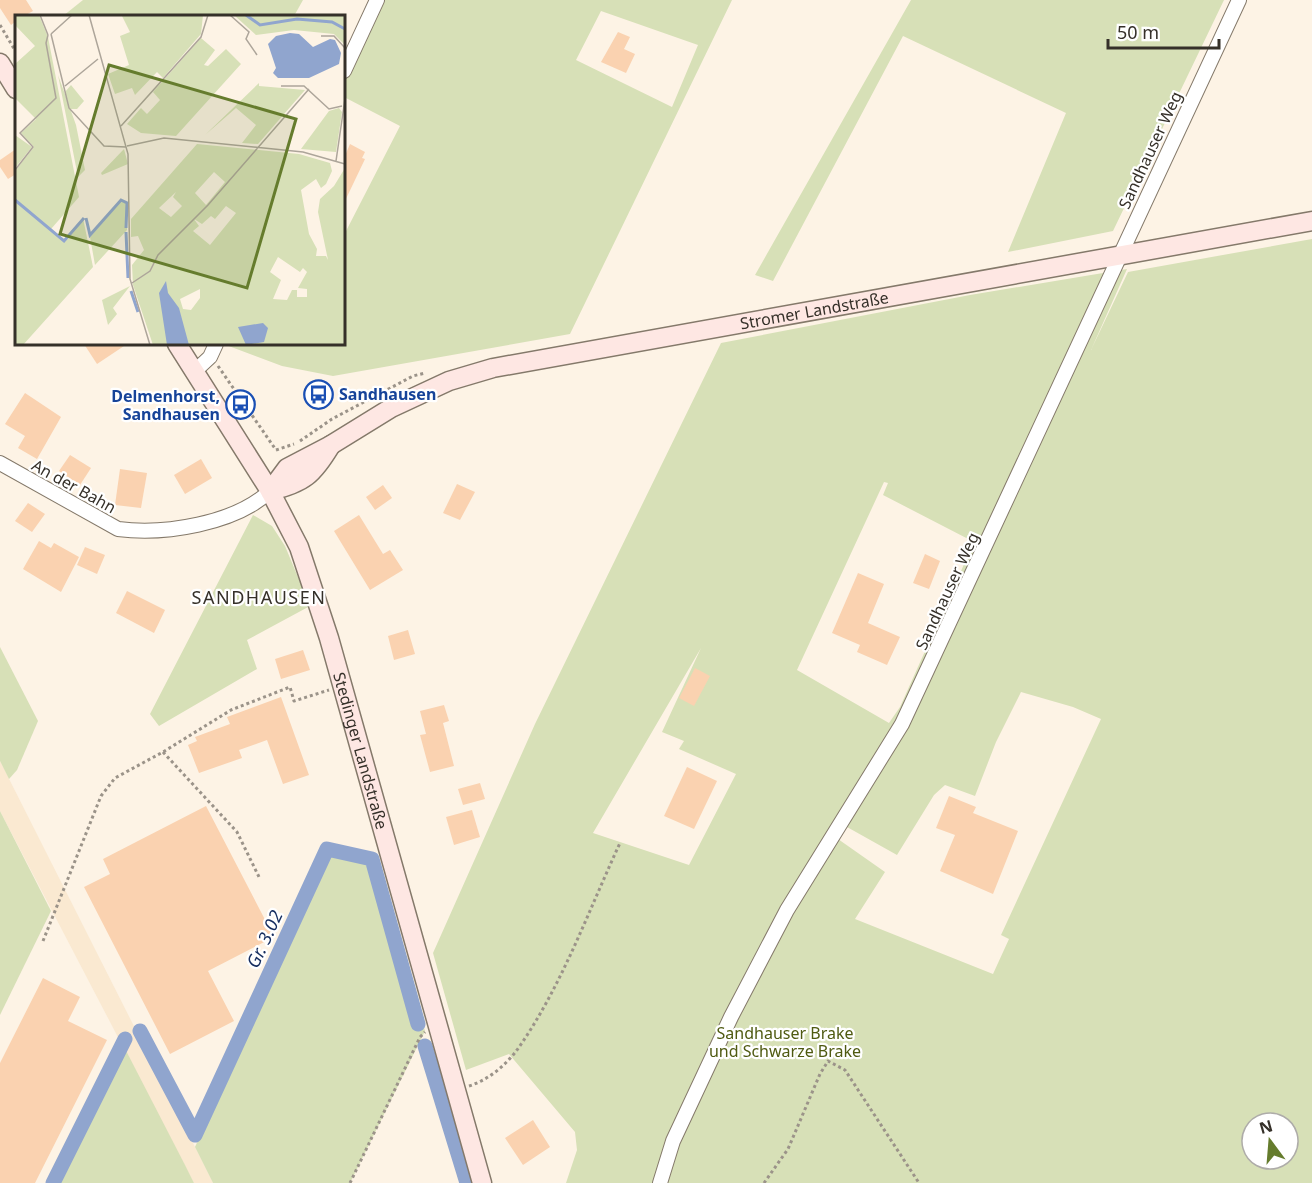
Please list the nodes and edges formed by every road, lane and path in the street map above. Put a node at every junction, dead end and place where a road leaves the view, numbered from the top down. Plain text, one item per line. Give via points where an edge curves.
1 (376, 0) edge
2 (1239, 0) edge
3 (0, 25) edge
4 (15, 50) edge
5 (0, 63) edge
6 (345, 69) edge
7 (15, 87) edge
8 (1312, 221) edge
9 (1118, 256) junction
10 (178, 345) edge
11 (216, 345) edge
12 (210, 357) junction
13 (195, 371) junction
14 (374, 396) dead end
15 (0, 463) edge
16 (270, 491) junction
17 (342, 686) junction
18 (163, 752) junction
19 (620, 843) dead end
20 (260, 879) dead end
21 (43, 941) dead end
22 (438, 1025) junction
23 (456, 1090) junction
24 (350, 1183) edge
25 (482, 1183) edge
26 (660, 1183) edge
27 (764, 1183) edge
28 (919, 1183) edge

1 - 6 street
2 - 9 street, Sandhauser Weg
3 - 4 path
5 - 7 main road
8 - 9 main road, Stromer Landstraße
9 - 16 main road, Stromer Landstraße via 493,368 449,381 400,403 287,468
9 - 26 street, Sandhauser Weg via 902,724 787,910 673,1141
10 - 13 main road, Stedinger Landstraße
11 - 12 street
12 - 13 street
12 - 14 path via 231,381 276,450 297,444 332,418
13 - 16 main road, Stedinger Landstraße
15 - 16 street, An der Bahn via 118,529 136,531 180,528 230,515 255,505
16 - 17 main road, Stedinger Landstraße via 299,548
17 - 18 path via 294,701 290,687 231,710
17 - 22 main road, Stedinger Landstraße
18 - 20 path via 237,832
18 - 21 path via 115,778 101,796
19 - 23 path via 553,989 516,1051 497,1071
22 - 23 main road, Stedinger Landstraße
22 - 24 path via 420,1036
23 - 25 main road, Stedinger Landstraße
27 - 28 path via 788,1149 828,1061 845,1070

